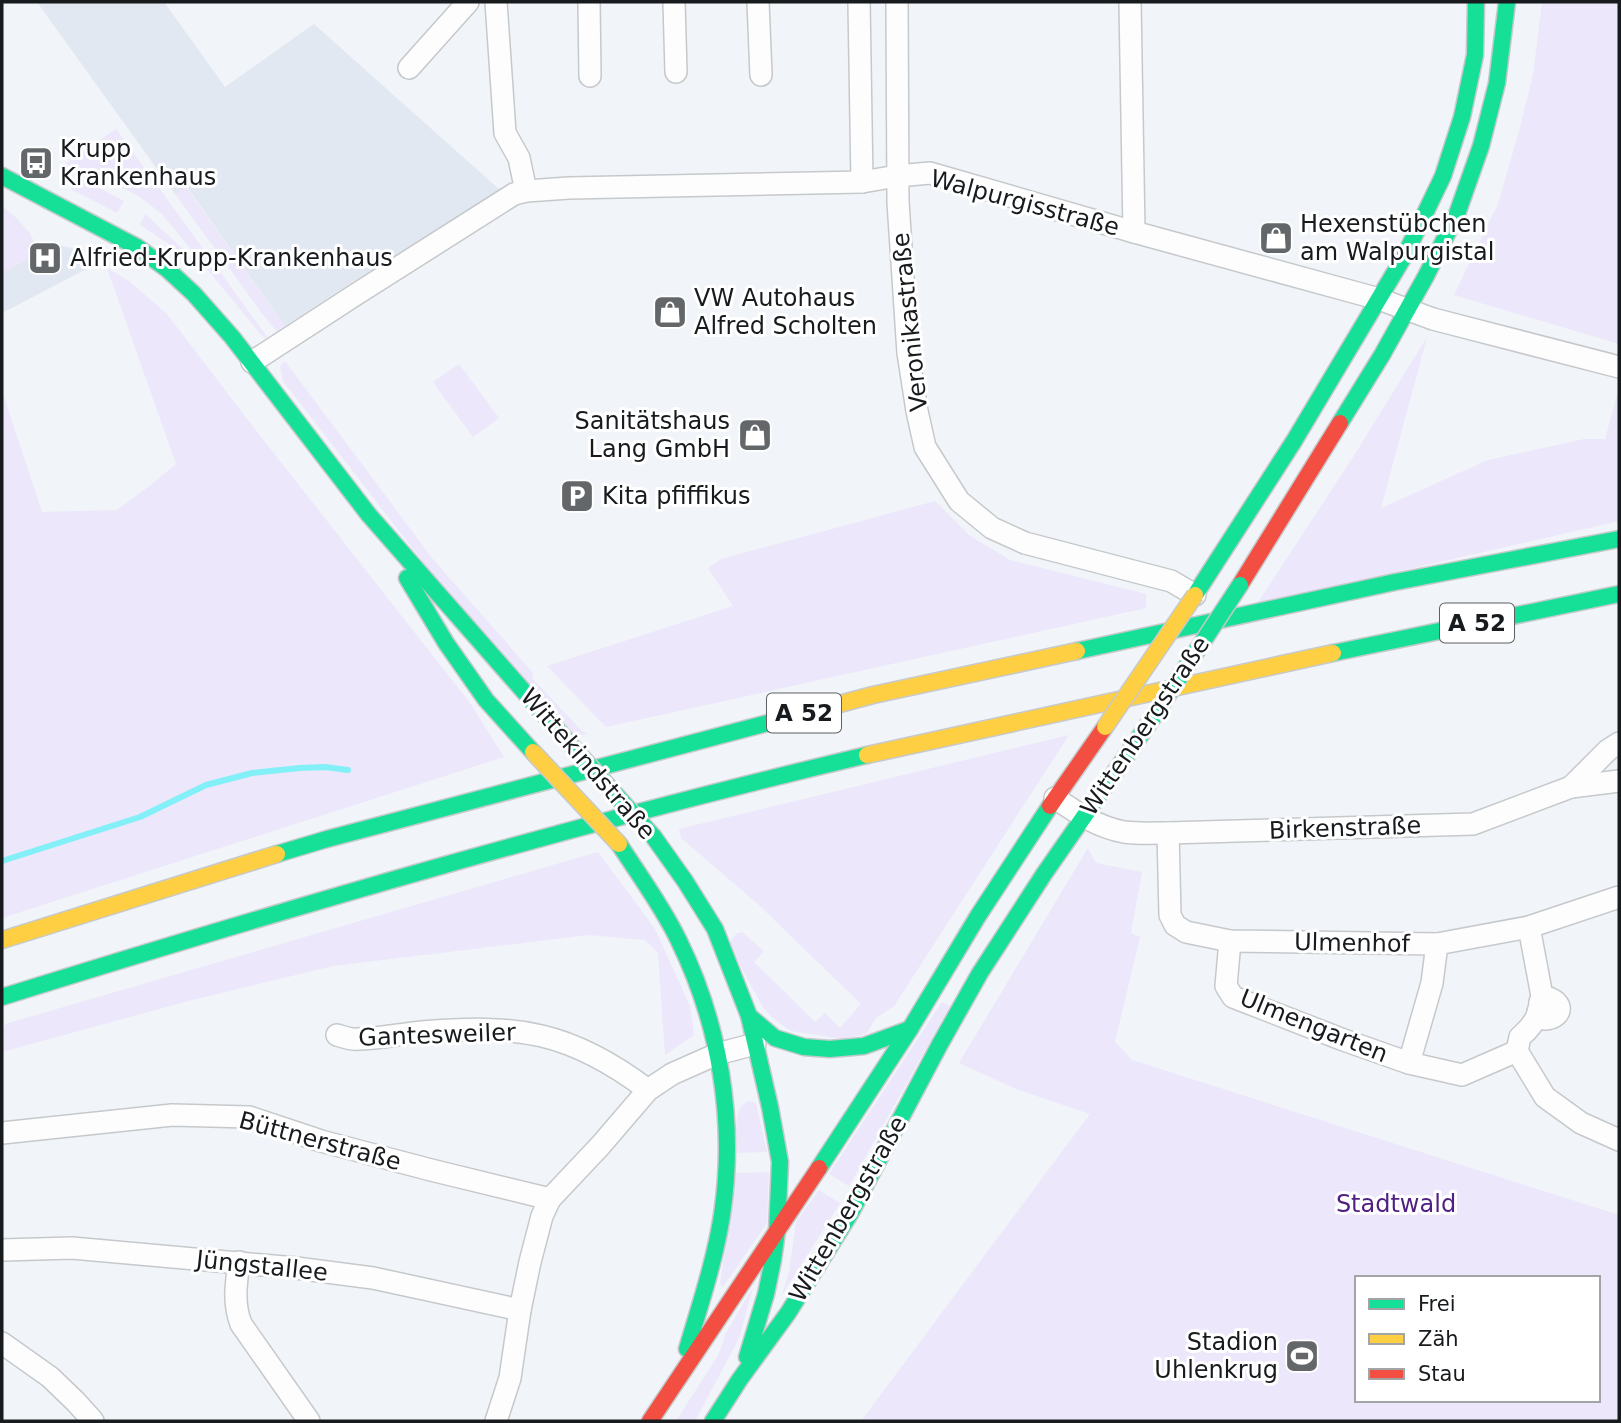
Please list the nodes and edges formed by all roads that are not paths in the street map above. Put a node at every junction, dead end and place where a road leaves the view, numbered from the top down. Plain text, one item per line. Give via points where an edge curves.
1 (468, 2) edge
2 (496, 2) edge
3 (589, 2) edge
4 (674, 2) edge
5 (758, 2) edge
6 (859, 2) edge
7 (897, 2) edge
8 (1130, 2) edge
9 (1476, 2) edge
10 (1507, 2) edge
11 (409, 68) dead end
12 (676, 72) dead end
13 (761, 75) dead end
14 (590, 76) dead end
15 (2, 176) edge
16 (897, 176) junction
17 (862, 182) junction
18 (526, 191) junction
19 (1134, 232) junction
20 (1379, 299) junction
21 (1408, 310) junction
22 (252, 362) junction
23 (1619, 367) edge
24 (369, 515) junction
25 (1619, 540) edge
26 (1619, 594) edge
27 (1195, 595) junction
28 (1619, 743) edge
29 (1619, 781) edge
30 (1571, 787) junction
31 (1055, 798) junction
32 (1084, 817) junction
33 (1168, 833) junction
34 (1619, 897) edge
35 (1529, 927) junction
36 (2, 940) edge
37 (1230, 941) junction
38 (1437, 944) junction
39 (2, 997) edge
40 (749, 1016) junction
41 (910, 1029) junction
42 (337, 1035) dead end
43 (755, 1044) junction
44 (1517, 1051) junction
45 (717, 1054) junction
46 (1409, 1063) junction
47 (648, 1090) junction
48 (2, 1133) edge
49 (1619, 1140) edge
50 (550, 1199) junction
51 (777, 1231) junction
52 (2, 1250) edge
53 (239, 1262) junction
54 (520, 1310) junction
55 (2, 1343) edge
56 (678, 1379) junction
57 (740, 1379) junction
58 (664, 1399) junction
59 (93, 1421) edge
60 (309, 1421) edge
61 (496, 1421) edge
62 (650, 1421) edge
63 (662, 1421) edge
64 (713, 1421) edge

1 - 11 street
2 - 18 street via 505,133 519,158
3 - 14 street
4 - 12 street
5 - 13 street
6 - 17 street
7 - 16 street, Veronikastraße
8 - 19 street
9 - 20 main road, Wittenbergstraße via 1475,55 1443,176
10 - 21 main road, Wittenbergstraße via 1497,83 1481,146 1457,214
15 - 22 main road, Wittekindstraße via 159,262 204,304
16 - 17 street, Walpurgisstraße
16 - 19 street, Walpurgisstraße via 930,173
16 - 27 street, Veronikastraße via 908,354 917,411 925,447 959,501 992,528 1025,543 1171,581
17 - 18 street, Walpurgisstraße
18 - 22 street, Walpurgisstraße via 477,216
19 - 20 street, Walpurgisstraße
20 - 21 street, Walpurgisstraße
20 - 27 main road, Wittenbergstraße
21 - 23 street, Walpurgisstraße
21 - 32 main road, Wittenbergstraße, bridge via 1240,585
22 - 24 main road, Wittekindstraße
24 - 40 main road, Wittekindstraße, bridge via 653,836 715,929
24 - 45 main road, Wittekindstraße, bridge via 486,701 619,844 657,902 701,991
25 - 36 main road, A 52 via 1395,582 873,695 327,839
26 - 39 main road, A 52 via 1053,712 729,789 286,909
27 - 31 main road, Wittenbergstraße, bridge
28 - 30 street, Birkenstraße
29 - 30 street
30 - 33 street, Birkenstraße via 1473,824
31 - 32 street, Birkenstraße
31 - 41 main road, Wittenbergstraße
32 - 33 street, Birkenstraße via 1126,832
32 - 57 main road, Wittenbergstraße via 981,973 850,1214
33 - 37 street, Ulmenhof via 1170,915 1175,925 1186,932
34 - 35 street, Ulmenhof
35 - 38 street, Ulmenhof
35 - 44 street via 1542,996
37 - 38 street, Ulmenhof
37 - 46 street, Ulmengarten via 1226,986 1233,997
38 - 46 street, Ulmengarten via 1432,984
40 - 41 main road via 775,1038 804,1047 864,1046
40 - 43 main road, Wittekindstraße
41 - 51 main road, Wittenbergstraße
42 - 47 street, Gantesweiler via 355,1040 473,1029 528,1032 605,1060
43 - 45 street
43 - 51 main road, Wittekindstraße via 780,1162
44 - 46 street, Ulmengarten via 1462,1074
44 - 49 street via 1545,1097 1581,1123
45 - 47 street
45 - 56 main road, Wittekindstraße via 727,1107 723,1214
47 - 50 street
48 - 50 street, Büttnerstraße via 172,1115 249,1117 321,1141
50 - 54 street
51 - 56 main road, Wittenbergstraße
51 - 57 main road, Wittekindstraße via 766,1294
52 - 53 street, Jüngstallee via 72,1248
53 - 54 street, Jüngstallee via 373,1278
53 - 60 street via 235,1292 241,1324
54 - 61 street via 510,1378
55 - 59 street via 50,1377
56 - 58 main road, Wittenbergstraße
57 - 64 main road, Wittenbergstraße
58 - 62 main road, Wittenbergstraße
58 - 63 street, Wittenbergstraße

